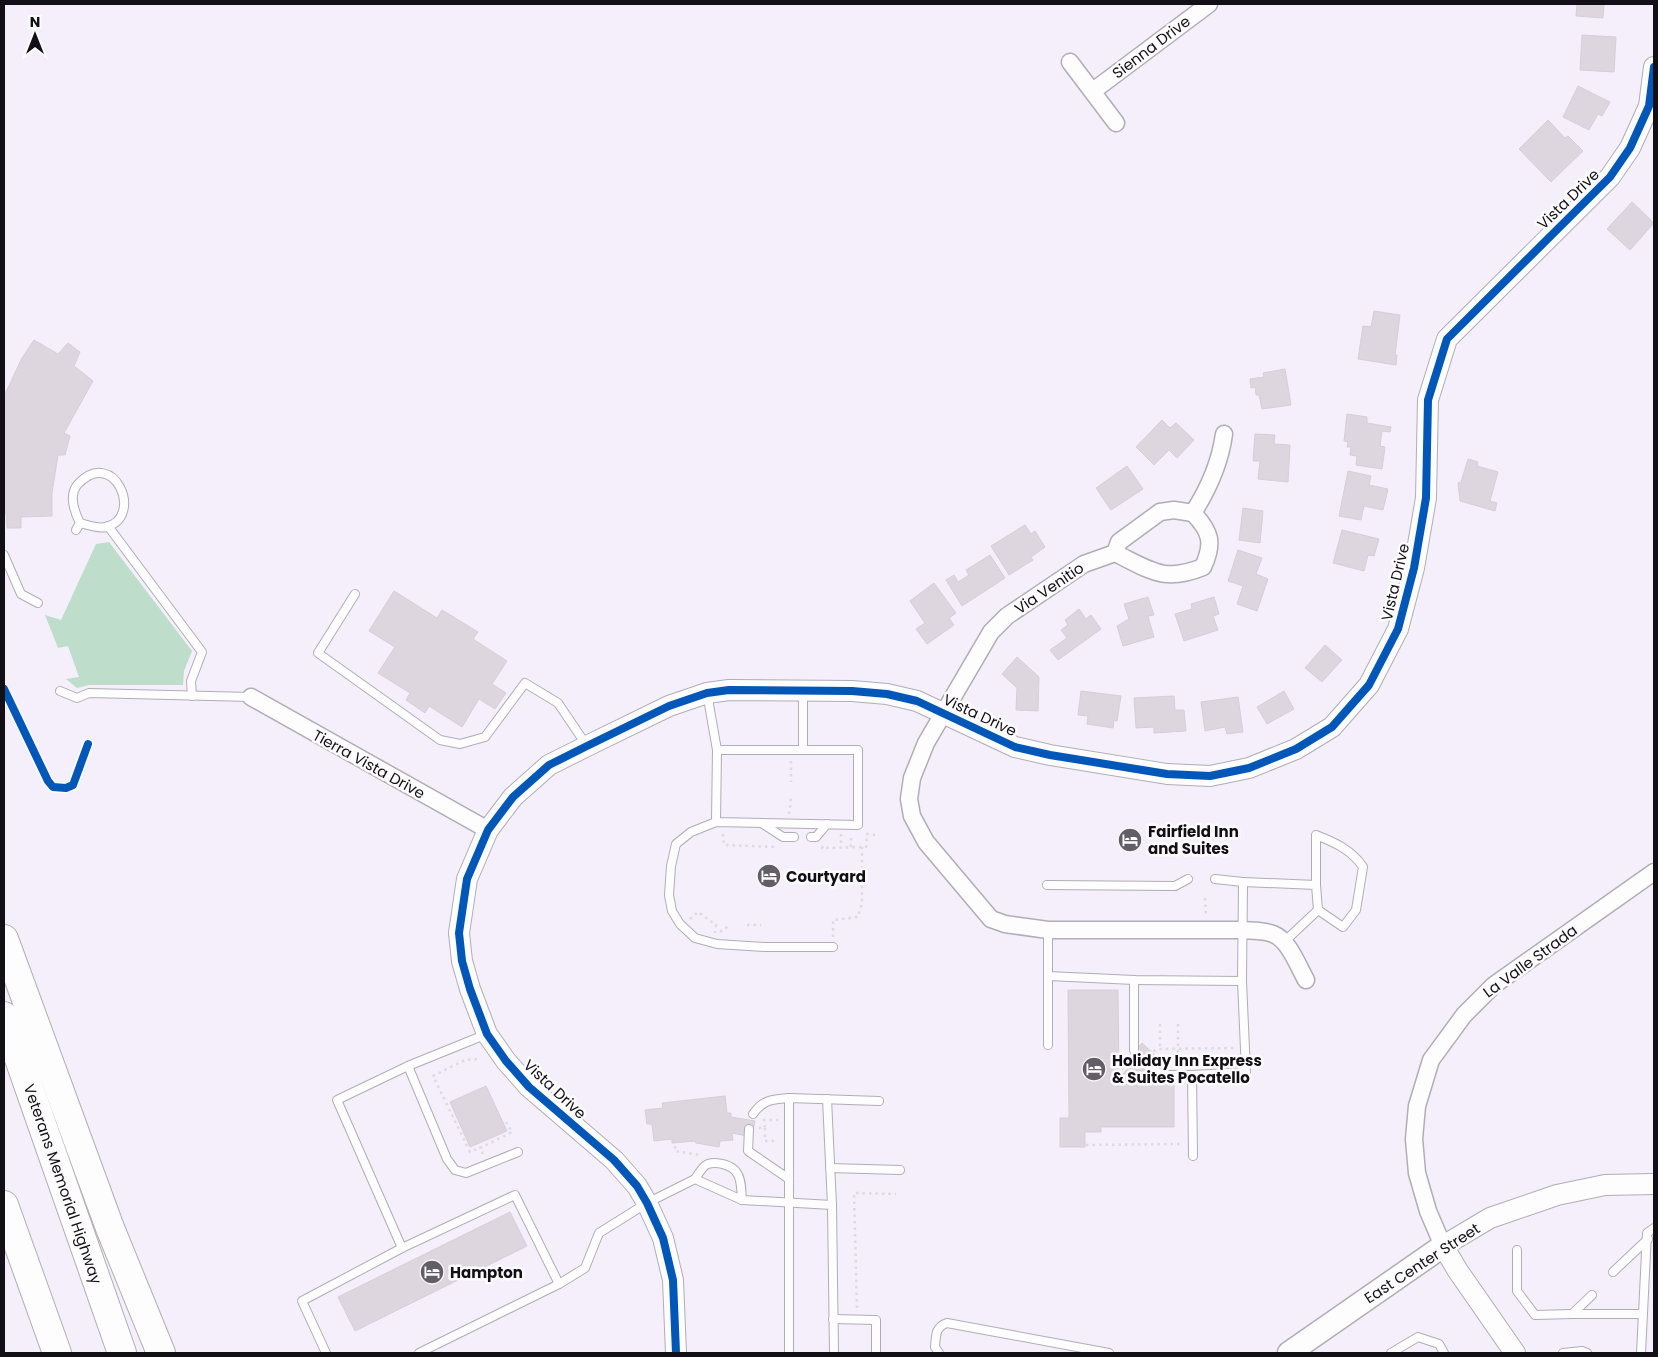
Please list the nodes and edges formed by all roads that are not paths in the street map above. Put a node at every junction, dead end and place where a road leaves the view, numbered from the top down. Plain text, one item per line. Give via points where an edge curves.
1 (1209, 4) edge
2 (1070, 62) dead end
3 (1654, 67) edge
4 (1093, 91) junction
5 (1116, 123) dead end
6 (1224, 434) dead end
7 (1193, 513) junction
8 (108, 526) junction
9 (1115, 553) junction
10 (4, 556) edge
11 (355, 594) dead end
12 (38, 604) dead end
13 (803, 690) junction
14 (60, 691) dead end
15 (707, 693) junction
16 (192, 696) junction
17 (251, 697) joint
18 (944, 713) junction
19 (586, 746) junction
20 (717, 750) junction
21 (803, 750) junction
22 (716, 822) junction
23 (763, 824) junction
24 (827, 824) junction
25 (488, 830) junction
26 (794, 837) dead end
27 (811, 837) dead end
28 (1654, 872) edge
29 (1188, 879) dead end
30 (1215, 880) dead end
31 (1243, 882) junction
32 (1316, 885) junction
33 (1047, 886) dead end
34 (1318, 910) junction
35 (1048, 930) junction
36 (1241, 930) junction
37 (4, 939) edge
38 (1284, 942) junction
39 (833, 943) road end
40 (1048, 976) junction
41 (1134, 980) junction
42 (1306, 980) dead end
43 (1242, 981) junction
44 (4, 1016) edge
45 (487, 1034) junction
46 (1048, 1045) dead end
47 (1134, 1050) dead end
48 (408, 1066) junction
49 (1154, 1071) dead end
50 (1192, 1075) junction
51 (789, 1098) junction
52 (827, 1100) junction
53 (879, 1102) dead end
54 (752, 1114) dead end
55 (749, 1129) dead end
56 (518, 1152) dead end
57 (1193, 1156) dead end
58 (830, 1168) junction
59 (900, 1170) dead end
60 (695, 1179) junction
61 (789, 1179) junction
62 (1654, 1184) edge
63 (742, 1200) junction
64 (647, 1202) junction
65 (789, 1202) junction
66 (4, 1205) edge
67 (832, 1205) junction
68 (1654, 1228) edge
69 (1648, 1239) junction
70 (1444, 1246) junction
71 (402, 1248) junction
72 (1517, 1250) dead end
73 (1613, 1272) dead end
74 (559, 1284) junction
75 (1592, 1295) dead end
76 (1572, 1314) junction
77 (1643, 1314) junction
78 (833, 1318) junction
79 (57, 1353) edge
80 (122, 1353) edge
81 (161, 1353) edge
82 (326, 1353) edge
83 (419, 1353) edge
84 (676, 1353) edge
85 (789, 1353) edge
86 (834, 1353) edge
87 (876, 1353) edge
88 (939, 1353) edge
89 (1109, 1353) edge
90 (1289, 1353) edge
91 (1391, 1353) edge
92 (1444, 1353) edge
93 (1515, 1353) edge
94 (1563, 1353) edge
95 (1587, 1353) edge
96 (1641, 1353) edge

1 - 4 street, Sienna Drive
2 - 4 street
3 - 18 street, Vista Drive via 1649,106 1630,148 1610,177 1447,339 1428,400 1426,498 1414,568 1398,629 1369,685 1332,727 1296,749 1250,768 1210,776 1167,774 1015,747
4 - 5 street
6 - 7 street via 1216,469
7 - 9 street via 1160,512 1120,542
7 - 9 street via 1209,535 1209,552 1203,567 1186,574 1161,575
8 - 8 lane via 121,518 124,507 118,482 107,474 93,474 74,488 72,498 78,527
8 - 16 lane via 202,652 191,681
9 - 18 street, Via Venitio via 1084,564 1007,616 991,632
10 - 12 lane via 21,594
11 - 19 lane via 318,653 440,740 460,744 485,737 525,683 558,703
13 - 15 street, Vista Drive
13 - 18 street, Vista Drive via 887,694 917,701
13 - 21 lane
14 - 16 lane via 77,698 89,693
15 - 19 street, Vista Drive via 669,706
15 - 20 lane
16 - 17 lane
17 - 25 street, Tierra Vista Drive
18 - 35 street, Via Venitio via 926,743 912,778 909,799 912,816 926,842 991,919
19 - 25 street, Vista Drive via 549,764 513,797
20 - 21 lane
20 - 22 lane
21 - 24 lane via 858,750 858,825
22 - 23 lane
22 - 39 lane via 691,832 676,844 669,895 672,911 680,924 695,938 717,944 765,947
23 - 24 lane
23 - 26 lane via 784,837
24 - 27 lane via 816,837
25 - 45 street, Vista Drive via 467,879 459,932 467,980
28 - 70 street, La Valle Strada via 1494,985 1464,1015 1431,1060 1418,1106 1414,1139 1417,1173 1428,1211
29 - 33 lane via 1176,886
30 - 31 lane
31 - 32 lane
31 - 36 lane
32 - 34 lane
32 - 34 lane via 1316,835 1336,843 1357,858 1363,867 1356,910 1343,927
34 - 38 lane
35 - 36 street, Via Venitio
35 - 40 lane
36 - 38 street, Via Venitio via 1274,934
36 - 43 lane
37 - 81 highway via 110,1228
38 - 42 street
40 - 41 lane
40 - 46 lane
41 - 43 lane
41 - 47 lane
43 - 50 lane via 1246,1072
44 - 80 highway, Veterans Memorial Highway
45 - 48 lane
45 - 64 street, Vista Drive via 529,1087 614,1160
48 - 56 lane via 447,1160 455,1170 466,1173
48 - 71 lane via 337,1100
49 - 50 lane via 1166,1075
50 - 57 lane
51 - 52 lane
51 - 54 lane via 760,1104
51 - 61 lane
52 - 53 lane
52 - 58 lane
55 - 61 lane via 748,1151
58 - 59 lane
58 - 67 lane
60 - 63 lane
60 - 63 lane via 709,1164 730,1166 741,1180
60 - 64 lane
61 - 65 lane
62 - 70 street, East Center Street via 1605,1185 1557,1195 1490,1218
63 - 65 lane
64 - 74 lane via 599,1233 584,1268
64 - 84 street, Vista Drive via 663,1238 673,1280
65 - 67 lane
65 - 85 lane
66 - 79 highway
67 - 78 lane
68 - 69 lane via 1647,1233
69 - 73 lane
69 - 77 lane
70 - 90 main road, East Center Street
70 - 93 street
71 - 74 lane via 515,1195
71 - 82 lane via 302,1301
72 - 76 lane via 1517,1291 1535,1315
74 - 83 lane
75 - 76 lane
76 - 77 lane
77 - 96 lane
78 - 86 lane
78 - 87 lane via 876,1320
88 - 89 lane via 935,1347 936,1331 947,1323
91 - 92 lane via 1418,1337 1439,1344
94 - 95 lane

